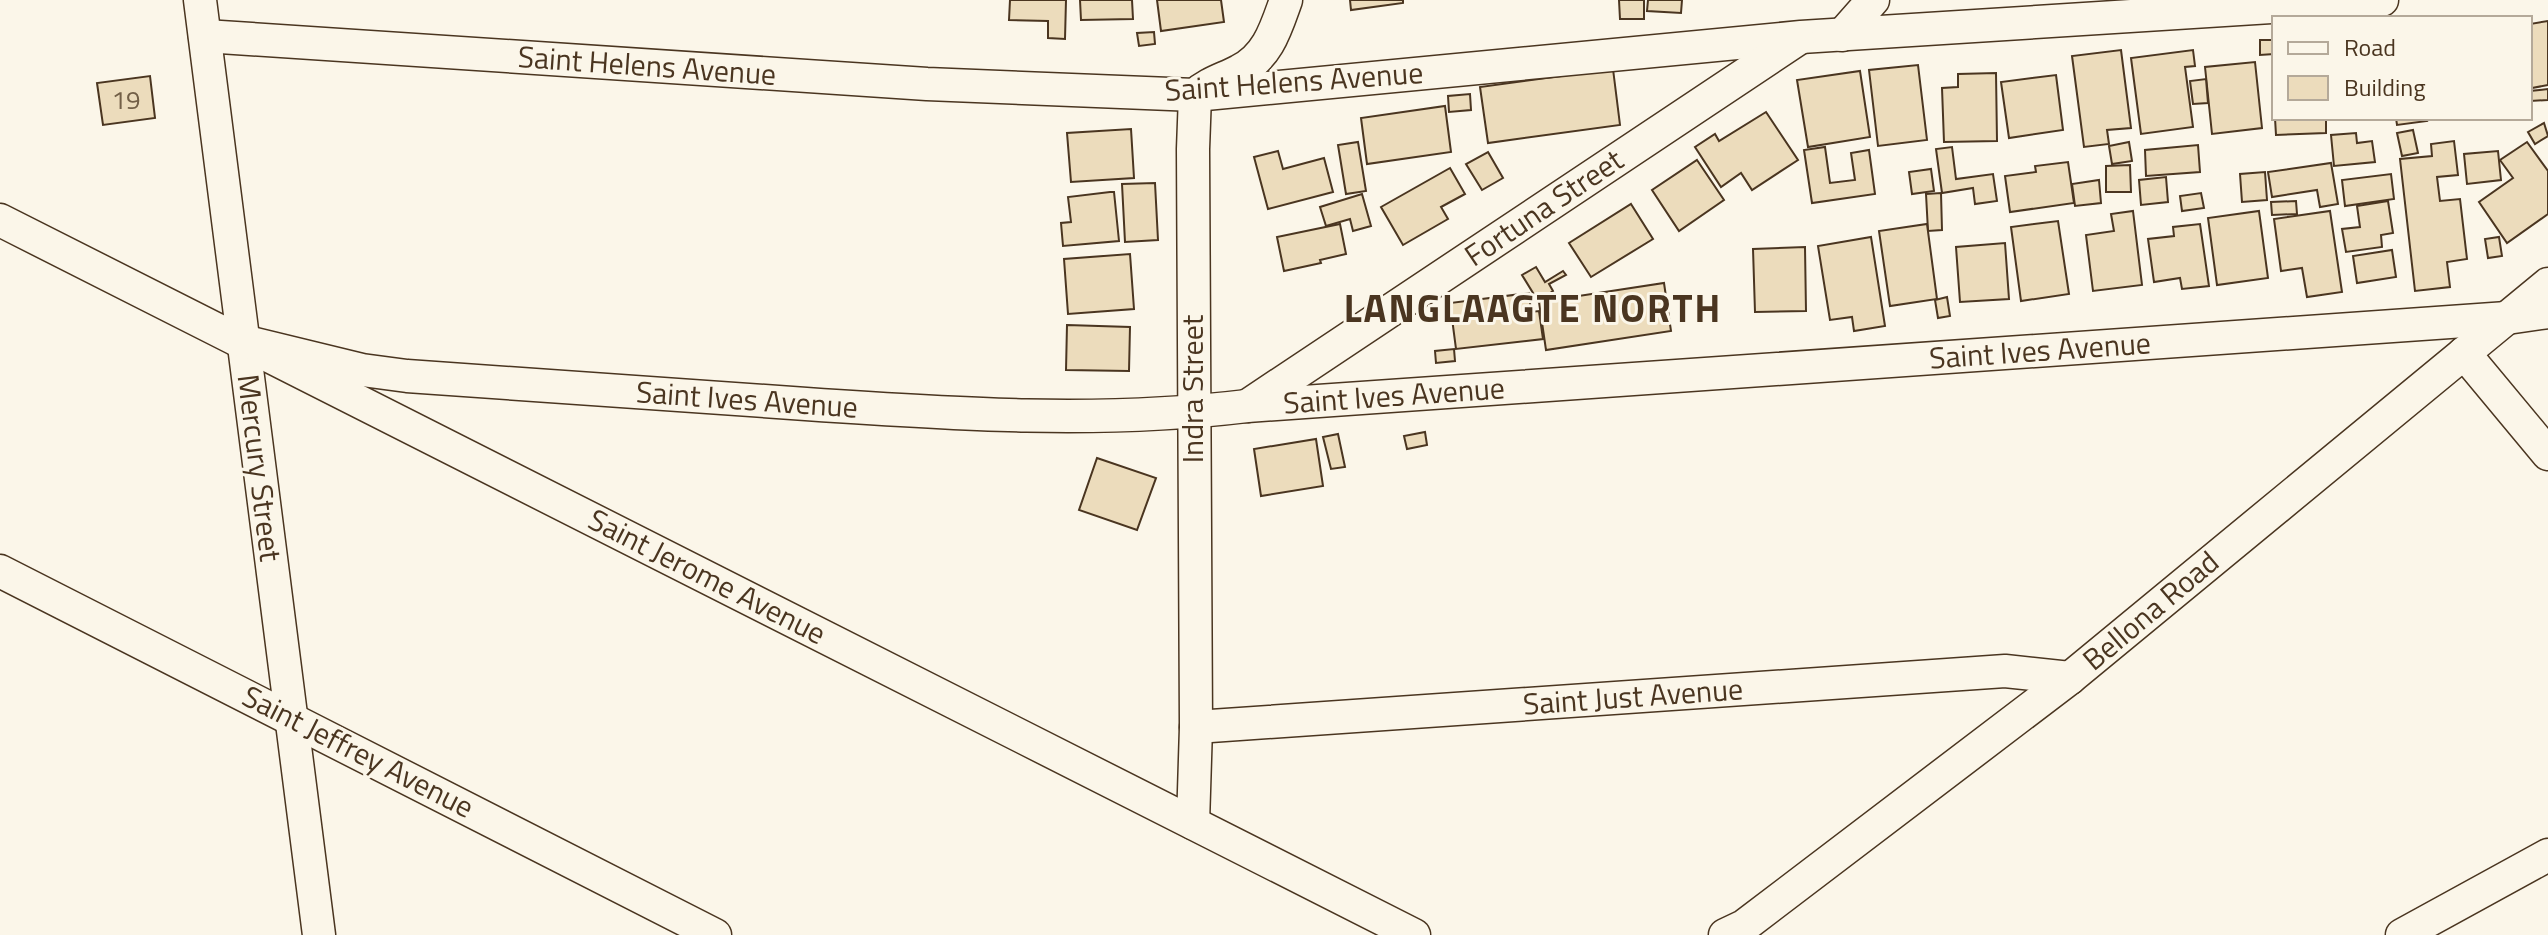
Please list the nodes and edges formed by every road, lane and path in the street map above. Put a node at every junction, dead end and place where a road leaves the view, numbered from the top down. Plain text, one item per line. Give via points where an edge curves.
1 (200, 0) edge
2 (1286, 0) edge
3 (1873, 0) edge
4 (2382, 0) edge
5 (1842, 35) junction
6 (205, 36) junction
7 (1801, 37) junction
8 (1195, 95) junction
9 (0, 220) edge
10 (2548, 284) edge
11 (2548, 312) edge
12 (2507, 318) junction
13 (243, 341) junction
14 (2464, 353) junction
15 (1247, 406) junction
16 (1193, 413) junction
17 (2548, 454) edge
18 (0, 571) edge
19 (2070, 678) junction
20 (292, 718) junction
21 (1196, 727) junction
22 (1193, 823) junction
23 (2548, 855) edge
24 (1736, 932) edge
25 (319, 935) edge
26 (715, 935) edge
27 (1414, 935) edge
28 (2402, 935) edge

1 - 6 street, Mercury Street
2 - 8 street via 1266,50 1255,62
3 - 5 street
4 - 5 street, Saint Helens Avenue
5 - 7 street, Saint Helens Avenue
6 - 8 street, Saint Helens Avenue via 927,84
6 - 13 street, Mercury Street
7 - 8 street, Saint Helens Avenue
7 - 15 street, Fortuna Street
8 - 16 street, Indra Street
9 - 13 street, Saint Jerome Avenue
10 - 12 street, Bellona Road
11 - 12 street, Saint Ives Avenue
12 - 14 street, Bellona Road
12 - 15 street, Saint Ives Avenue
13 - 16 street, Saint Ives Avenue via 362,370 559,387 948,414
13 - 20 street, Mercury Street
13 - 22 street, Saint Jerome Avenue
14 - 17 street
14 - 19 street, Bellona Road
15 - 16 street, Saint Ives Avenue
16 - 21 street, Indra Street
18 - 20 street, Saint Jeffrey Avenue
19 - 21 street, Saint Just Avenue via 2005,671
19 - 24 street, Bellona Road
20 - 25 street, Mercury Street
20 - 26 street, Saint Jeffrey Avenue
21 - 22 street, Indra Street
22 - 27 street, Saint Jerome Avenue
23 - 28 street

